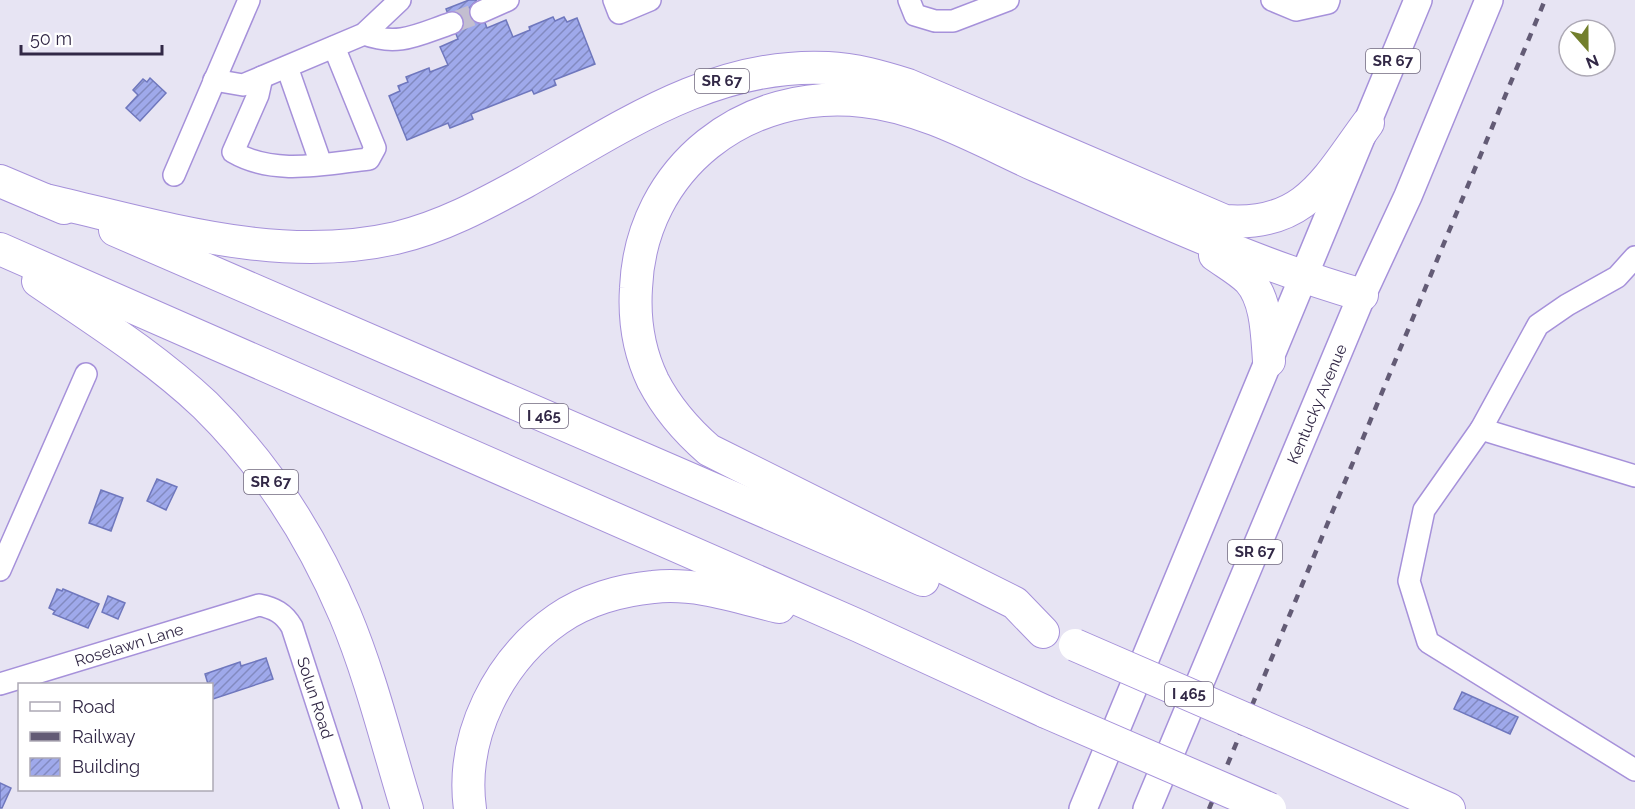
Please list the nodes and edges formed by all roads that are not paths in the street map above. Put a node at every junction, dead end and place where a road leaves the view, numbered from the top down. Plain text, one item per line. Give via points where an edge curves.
1 (249, 0) edge
2 (400, 0) edge
3 (508, 0) edge
4 (614, 0) edge
5 (650, 0) edge
6 (909, 0) edge
7 (1008, 0) edge
8 (1272, 0) edge
9 (1329, 0) edge
10 (1418, 0) edge
11 (1490, 0) edge
12 (481, 12) tunnel mouth
13 (452, 23) tunnel mouth
14 (364, 34) junction
15 (334, 46) junction
16 (287, 67) junction
17 (262, 76) junction
18 (214, 80) junction
19 (1368, 123) junction
20 (321, 164) junction
21 (174, 175) dead end
22 (0, 181) edge
23 (45, 200) junction
24 (1225, 221) junction
25 (1172, 225) junction
26 (0, 249) edge
27 (0, 255) edge
28 (1635, 257) edge
29 (1308, 270) junction
30 (1362, 295) junction
31 (1269, 360) junction
32 (86, 374) dead end
33 (1481, 429) junction
34 (1635, 476) edge
35 (0, 570) edge
36 (259, 605) joint
37 (859, 626) junction
38 (1043, 632) junction
39 (0, 684) edge
40 (1635, 770) edge
41 (351, 809) edge
42 (407, 809) edge
43 (470, 809) edge
44 (1083, 809) edge
45 (1147, 809) edge
46 (1270, 809) edge
47 (1449, 809) edge

1 - 18 street
2 - 14 street
3 - 12 street
4 - 5 street via 619,13
6 - 7 street via 915,15 953,21
8 - 9 street via 1296,10
10 - 19 main road, SR 67
11 - 30 main road, Kentucky Avenue / SR 67
13 - 14 street via 400,41
14 - 15 street
15 - 16 street
15 - 20 street via 375,148 369,159
16 - 17 street
16 - 20 street
17 - 18 street via 243,84
17 - 20 street via 258,95 233,152 248,161 289,167
18 - 21 street
19 - 24 highway, SR 67 via 1318,189 1295,210 1270,219
19 - 29 main road
22 - 23 highway, I 465
23 - 24 highway, SR 67 via 242,243 303,248 396,238 486,204 696,90 748,74 829,68 873,74 908,85
23 - 38 highway, I 465
24 - 29 highway
25 - 29 highway
25 - 31 highway via 1252,284 1263,311
25 - 38 highway via 914,113 865,100 825,99 766,111 726,130 673,178 655,207 643,240 636,270 635,308 640,345 652,379 688,432 709,450 1015,603
26 - 37 highway
27 - 42 highway, SR 67 via 169,374 214,415 267,477 315,552 346,616
28 - 33 street via 1617,277 1538,325
29 - 30 highway
29 - 31 main road
30 - 45 main road, Kentucky Avenue / SR 67
31 - 44 main road
32 - 35 street
33 - 34 street
33 - 40 street via 1424,510 1408,581 1428,642
36 - 39 street, Roselawn Lane
36 - 41 street, Solun Road via 278,611 292,627
37 - 43 highway via 683,586 636,589 573,610 522,651 486,707 469,771
37 - 46 highway, bridge
38 - 47 highway, I 465, bridge

